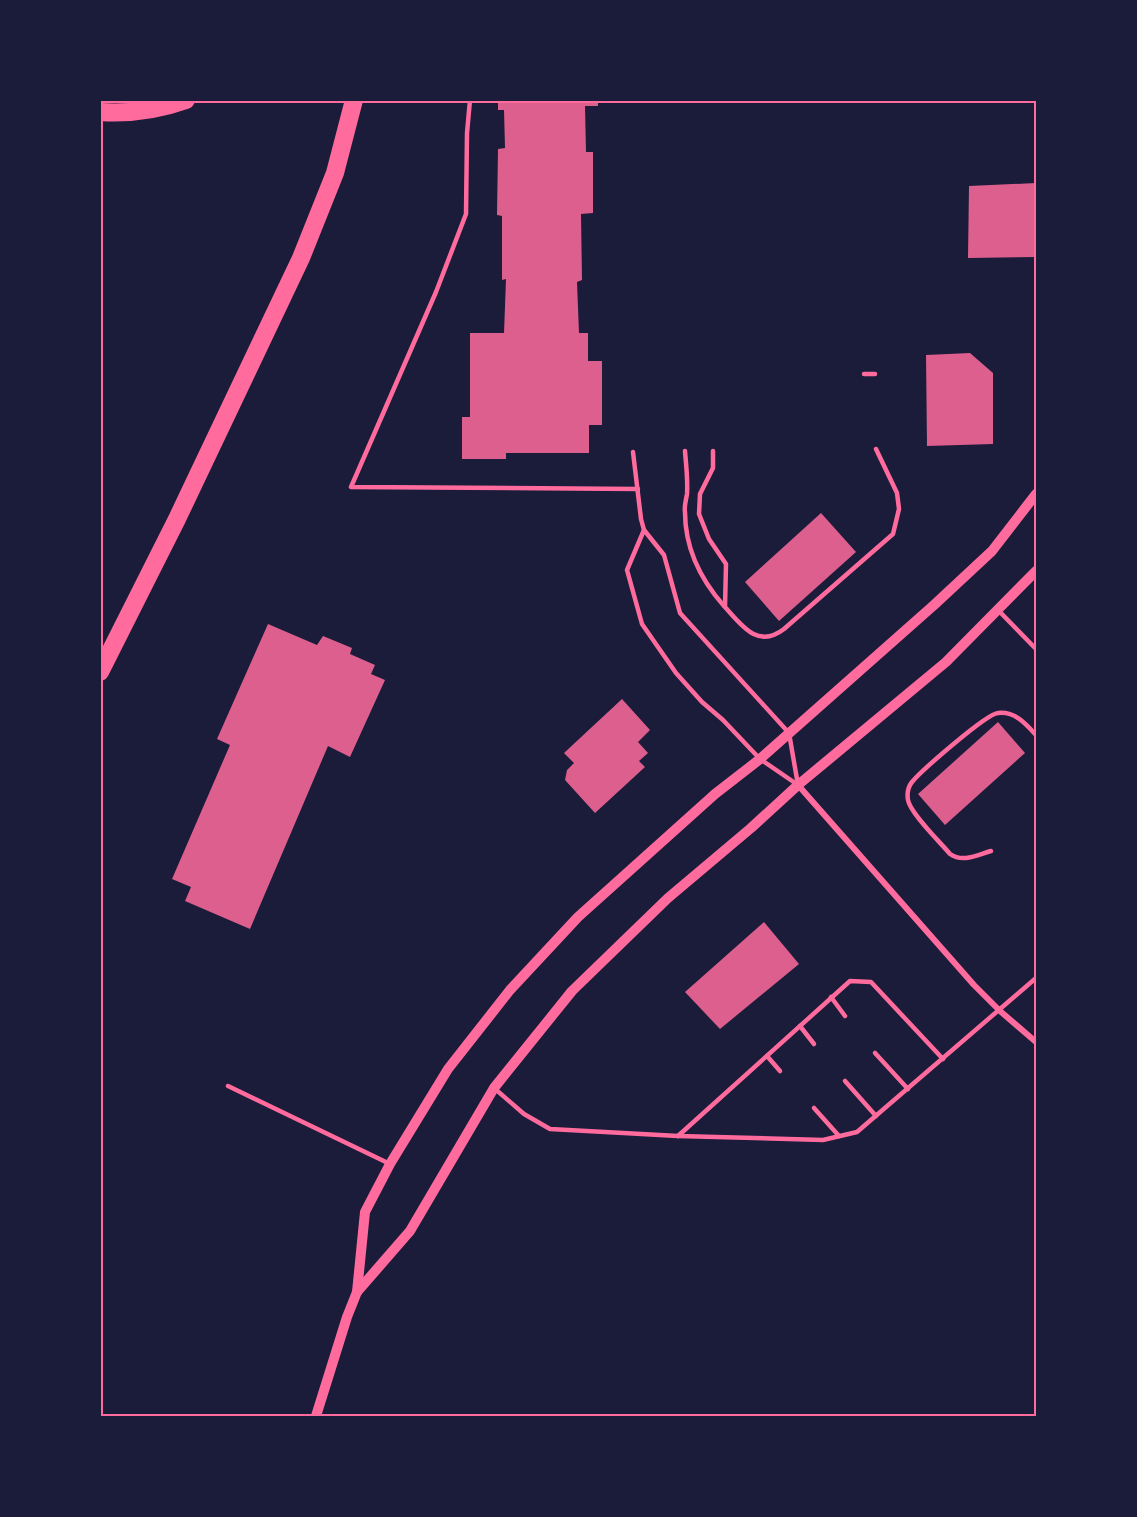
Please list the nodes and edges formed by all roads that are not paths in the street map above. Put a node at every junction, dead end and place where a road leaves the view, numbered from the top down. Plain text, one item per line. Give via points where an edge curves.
1 (186, 100) edge
2 (354, 100) edge
3 (471, 100) edge
4 (100, 112) edge
5 (864, 375) dead end
6 (875, 375) dead end
7 (876, 449) dead end
8 (685, 451) dead end
9 (713, 451) dead end
10 (633, 452) dead end
11 (638, 489) junction
12 (1036, 494) edge
13 (644, 530) junction
14 (1036, 571) edge
15 (725, 607) junction
16 (998, 610) junction
17 (1036, 649) edge
18 (100, 672) edge
19 (789, 733) junction
20 (1036, 735) edge
21 (760, 759) junction
22 (798, 784) junction
23 (991, 851) dead end
24 (1036, 978) edge
25 (831, 997) junction
26 (1000, 1011) junction
27 (845, 1016) dead end
28 (800, 1026) junction
29 (1036, 1042) edge
30 (814, 1044) dead end
31 (875, 1053) dead end
32 (767, 1056) junction
33 (944, 1059) junction
34 (780, 1071) dead end
35 (845, 1080) dead end
36 (228, 1086) dead end
37 (494, 1088) junction
38 (908, 1089) junction
39 (814, 1108) dead end
40 (876, 1116) junction
41 (678, 1136) junction
42 (839, 1136) junction
43 (390, 1164) junction
44 (357, 1292) junction
45 (316, 1416) edge

1 - 4 highway via 161,109
2 - 18 highway via 335,173 301,258
3 - 11 lane via 466,133 466,214 351,487
5 - 6 lane
7 - 15 lane via 897,493 899,509 893,534 774,636 765,638 752,633
8 - 15 lane via 684,511 688,540 707,584
9 - 15 lane via 713,468 700,494 699,514 709,539 726,564
10 - 11 lane
11 - 13 lane
12 - 19 street via 992,551
13 - 19 lane via 664,555 680,613
13 - 21 lane via 627,570 642,624 676,673
14 - 16 street
16 - 17 lane
16 - 22 street via 946,662
19 - 21 street
19 - 22 lane
20 - 23 lane via 1013,714 995,713 911,783 908,790 914,812 951,854 962,859
21 - 22 lane
21 - 43 street via 578,917 510,990 448,1069
22 - 26 street
22 - 37 street via 668,898 572,991
24 - 26 lane
25 - 27 lane
25 - 28 lane
25 - 33 lane via 850,981 872,982
26 - 29 street
26 - 33 lane
28 - 30 lane
28 - 32 lane
31 - 38 lane
32 - 34 lane
32 - 41 lane
33 - 38 lane
35 - 40 lane
36 - 43 lane
37 - 41 lane via 524,1114 550,1129
37 - 44 street via 410,1231
38 - 40 lane
39 - 42 lane
40 - 42 lane via 857,1132
41 - 42 lane via 823,1140
43 - 44 street via 365,1212
44 - 45 street

